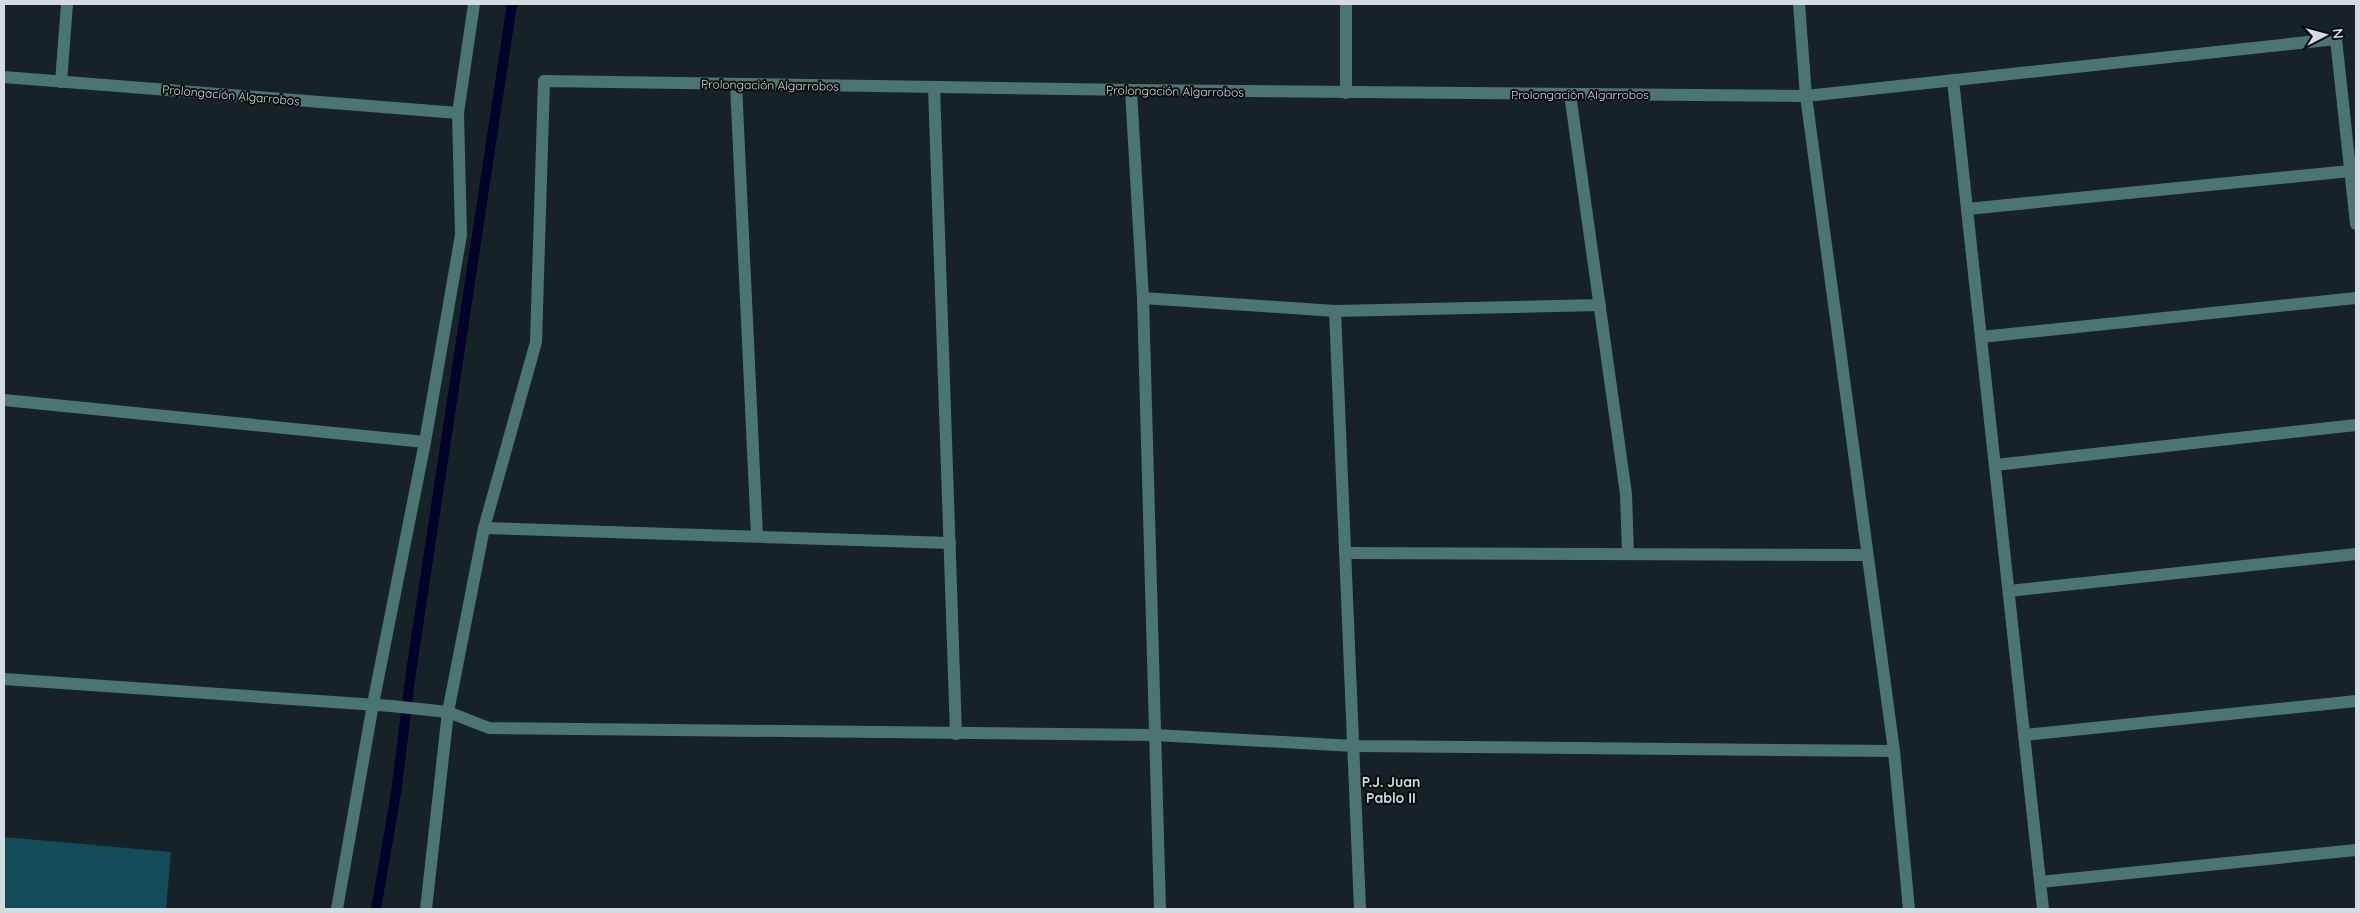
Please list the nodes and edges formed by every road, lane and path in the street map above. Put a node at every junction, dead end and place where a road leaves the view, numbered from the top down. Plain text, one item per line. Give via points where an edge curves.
1 (67, 4) edge
2 (474, 4) edge
3 (1346, 4) edge
4 (1799, 4) edge
5 (4, 77) edge
6 (1953, 80) junction
7 (61, 82) junction
8 (736, 84) junction
9 (934, 88) junction
10 (1131, 90) junction
11 (1346, 92) junction
12 (1570, 94) junction
13 (1806, 96) junction
14 (458, 113) junction
15 (2350, 170) junction
16 (1967, 209) junction
17 (2356, 224) edge
18 (1143, 298) junction
19 (2356, 298) edge
20 (1600, 306) junction
21 (1335, 312) junction
22 (1981, 337) junction
23 (4, 400) edge
24 (2356, 426) edge
25 (425, 442) junction
26 (1995, 465) junction
27 (484, 528) junction
28 (757, 536) junction
29 (950, 542) junction
30 (1345, 554) junction
31 (1628, 554) junction
32 (2356, 554) edge
33 (1867, 555) junction
34 (2009, 591) junction
35 (4, 679) edge
36 (2356, 701) edge
37 (374, 704) junction
38 (448, 712) junction
39 (956, 734) junction
40 (1155, 735) junction
41 (2024, 735) junction
42 (1354, 746) junction
43 (1894, 751) junction
44 (2356, 850) edge
45 (2040, 882) junction
46 (337, 909) edge
47 (426, 909) edge
48 (1160, 909) edge
49 (1360, 909) edge
50 (1908, 909) edge
51 (2043, 909) edge

1 - 7 street
2 - 14 street
3 - 11 street
4 - 13 street
5 - 7 street, Prolongación Algarrobos
6 - 13 street, Prolongación Algarrobos
6 - 15 street, Prolongación Algarrobos via 2336,39
6 - 16 street
7 - 14 street, Prolongación Algarrobos
8 - 9 street, Prolongación Algarrobos
8 - 27 street, Prolongación Algarrobos via 544,81 536,342
8 - 28 street
9 - 10 street, Prolongación Algarrobos
9 - 29 street
10 - 11 street, Prolongación Algarrobos
10 - 18 street
11 - 12 street, Prolongación Algarrobos
12 - 13 street, Prolongación Algarrobos
12 - 20 street
13 - 33 street
14 - 25 street via 460,235
15 - 16 street
15 - 17 street
16 - 22 street
18 - 21 street
18 - 40 street
19 - 22 street
20 - 21 street
20 - 31 street via 1626,494
21 - 30 street
22 - 26 street
23 - 25 street
24 - 26 street
25 - 37 street
26 - 34 street
27 - 28 street
27 - 38 street
28 - 29 street
29 - 39 street
30 - 31 street
30 - 42 street
31 - 33 street
32 - 34 street
33 - 43 street
34 - 41 street
35 - 37 street
36 - 41 street
37 - 38 street
37 - 46 street
38 - 39 street via 489,728
38 - 47 street
39 - 40 street
40 - 42 street
40 - 48 street
41 - 45 street
42 - 43 street
42 - 49 street
43 - 50 street
44 - 45 street
45 - 51 street

